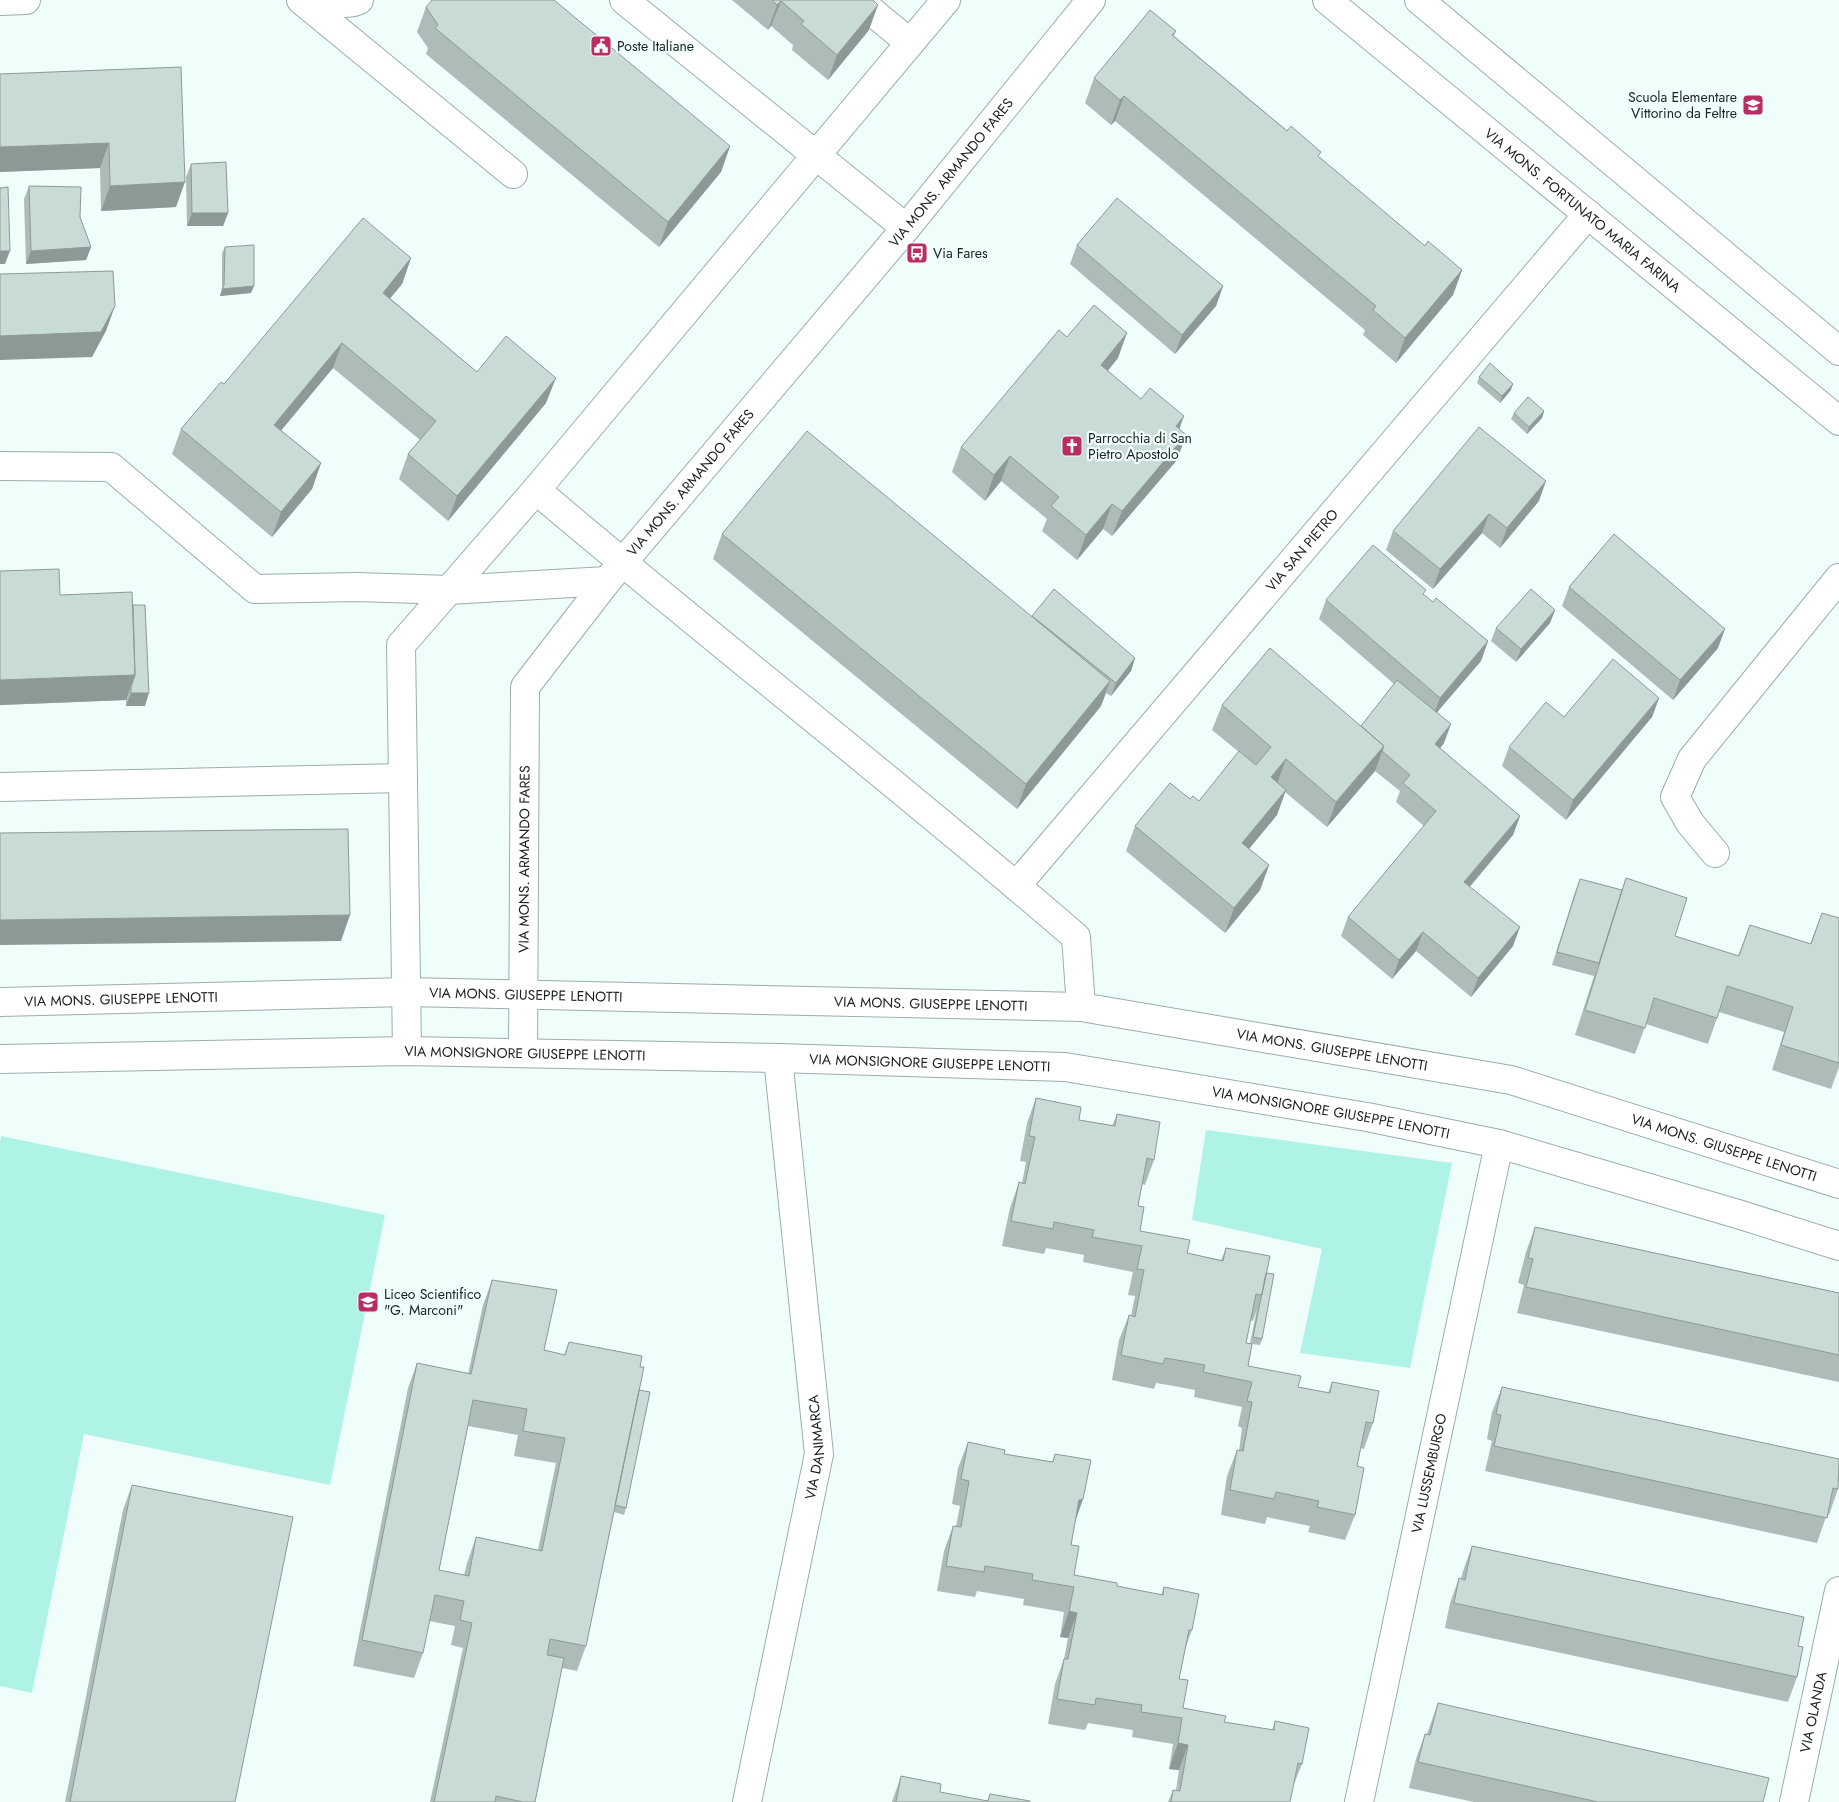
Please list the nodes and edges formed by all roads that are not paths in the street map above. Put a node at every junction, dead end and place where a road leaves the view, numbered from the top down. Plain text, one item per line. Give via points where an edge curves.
1 (26, 0) edge
2 (301, 0) edge
3 (322, 0) edge
4 (358, 0) edge
5 (624, 0) edge
6 (858, 0) edge
7 (946, 0) edge
8 (1091, 0) edge
9 (1327, 0) edge
10 (1419, 0) edge
11 (1451, 0) edge
12 (0, 1) edge
13 (1451, 28) junction
14 (910, 43) junction
15 (816, 156) junction
16 (512, 174) dead end
17 (1588, 214) junction
18 (906, 228) junction
19 (1839, 351) edge
20 (1839, 421) edge
21 (0, 466) edge
22 (536, 490) junction
23 (615, 573) junction
24 (1839, 578) edge
25 (449, 590) junction
26 (403, 778) junction
27 (0, 787) edge
28 (1714, 853) dead end
29 (1016, 886) junction
30 (407, 992) junction
31 (524, 993) junction
32 (0, 1002) edge
33 (1081, 1006) junction
34 (408, 1051) junction
35 (523, 1053) junction
36 (778, 1058) junction
37 (0, 1059) edge
38 (1499, 1144) junction
39 (1839, 1184) edge
40 (1839, 1246) edge
41 (1839, 1592) edge
42 (747, 1802) edge
43 (1359, 1802) edge
44 (1794, 1802) edge

1 - 12 street
2 - 16 street
3 - 4 street
5 - 15 street
6 - 14 street
7 - 14 street
8 - 18 street, VIA MONS. ARMANDO FARES
9 - 17 street, VIA MONS. FORTUNATO MARIA FARINA
10 - 13 street
11 - 13 street
13 - 19 street
14 - 15 street
15 - 18 street
15 - 22 street
17 - 20 street, VIA MONS. FORTUNATO MARIA FARINA
17 - 29 street, VIA SAN PIETRO
18 - 23 street, VIA MONS. ARMANDO FARES
21 - 25 street via 111,467 255,589 357,587
22 - 23 street
22 - 25 street
23 - 25 street
23 - 29 street via 728,648
23 - 31 street, VIA MONS. ARMANDO FARES via 525,688
24 - 28 street via 1692,759 1674,797
25 - 26 street via 401,645
26 - 27 street
26 - 30 street
29 - 33 street via 1076,937
30 - 31 street, VIA MONS. GIUSEPPE LENOTTI
30 - 32 street, VIA MONS. GIUSEPPE LENOTTI
30 - 34 street
31 - 33 street, VIA MONS. GIUSEPPE LENOTTI
31 - 35 street, VIA MONS. ARMANDO FARES
33 - 39 street, VIA MONS. GIUSEPPE LENOTTI via 1511,1080
34 - 35 street, VIA MONSIGNORE GIUSEPPE LENOTTI
34 - 37 street, VIA MONSIGNORE GIUSEPPE LENOTTI
35 - 36 street, VIA MONSIGNORE GIUSEPPE LENOTTI
36 - 38 street, VIA MONSIGNORE GIUSEPPE LENOTTI via 1065,1067 1368,1117
36 - 42 street, VIA DANIMARCA via 819,1454
38 - 40 street, VIA MONSIGNORE GIUSEPPE LENOTTI
38 - 43 street, VIA LUSSEMBURGO
41 - 44 street, VIA OLANDA

